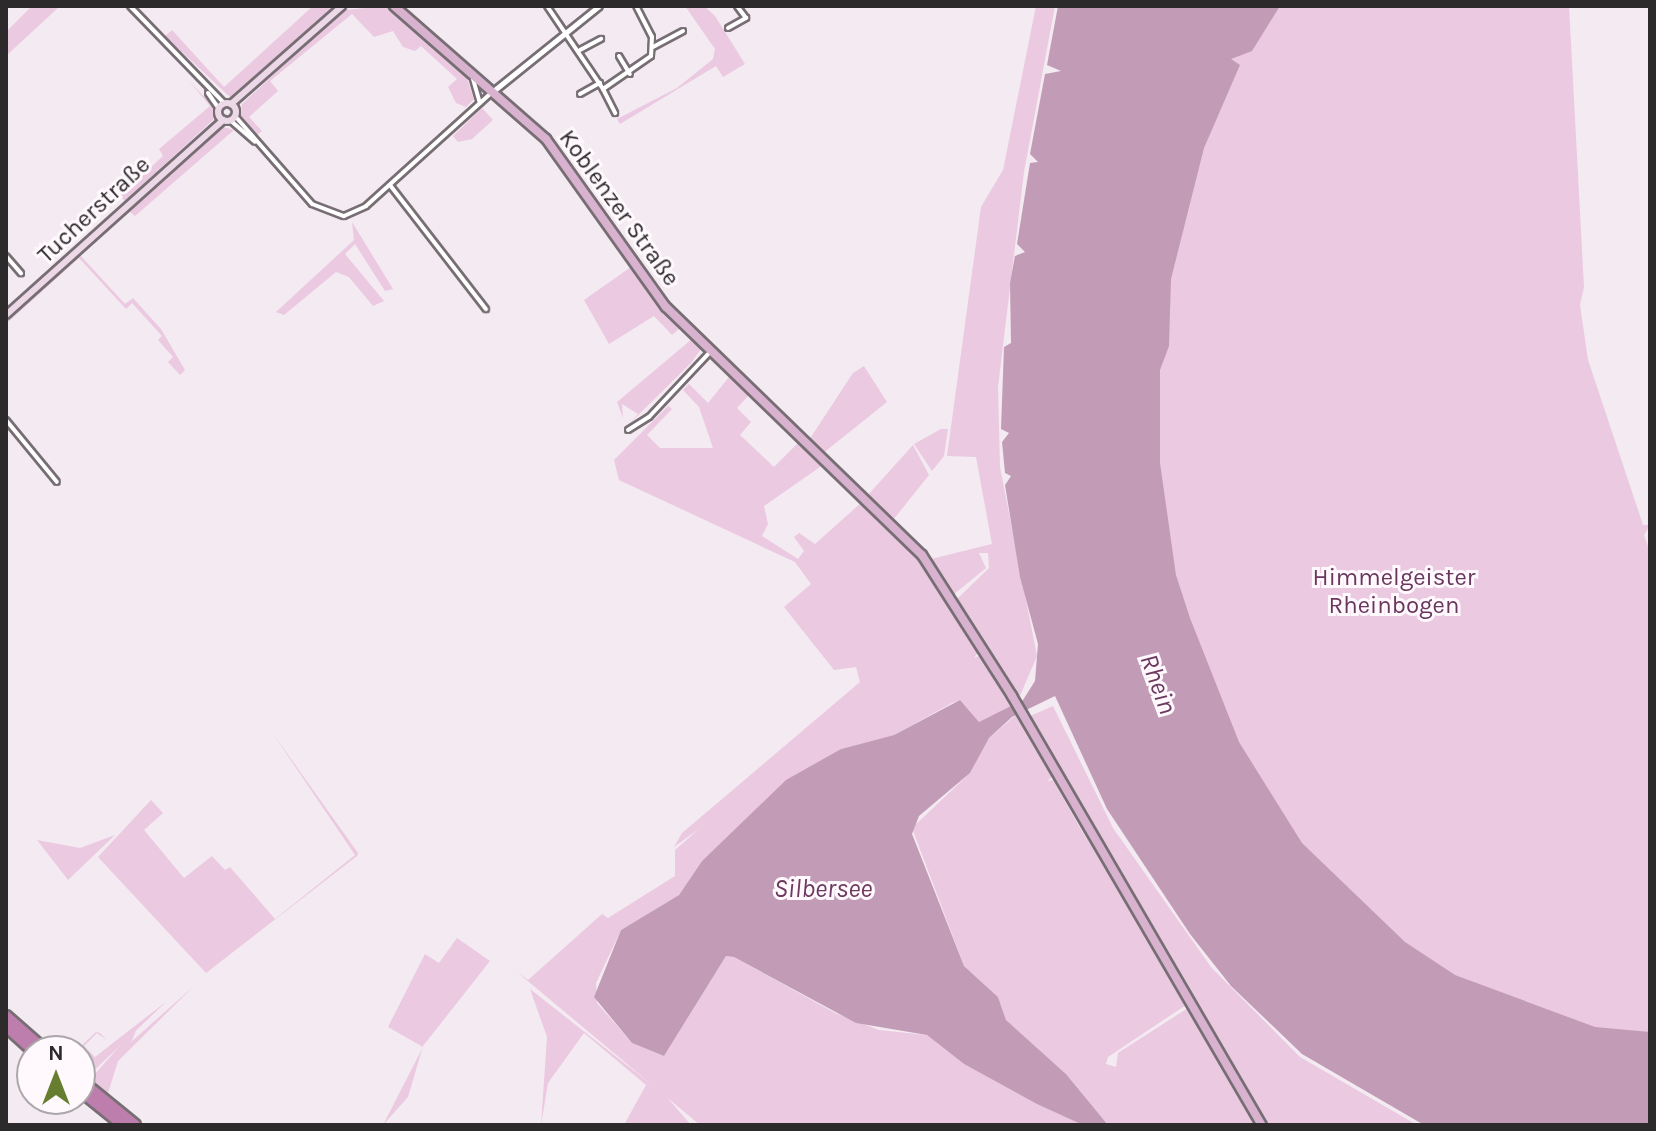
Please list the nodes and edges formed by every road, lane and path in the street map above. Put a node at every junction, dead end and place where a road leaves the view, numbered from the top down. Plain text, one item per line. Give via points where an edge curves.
1 (130, 6) edge
2 (342, 6) edge
3 (394, 6) edge
4 (549, 6) edge
5 (599, 6) edge
6 (636, 6) edge
7 (737, 6) edge
8 (728, 28) dead end
9 (566, 30) junction
10 (683, 31) dead end
11 (601, 39) dead end
12 (653, 47) junction
13 (580, 50) junction
14 (619, 56) dead end
15 (468, 71) junction
16 (630, 74) junction
17 (601, 86) junction
18 (492, 92) junction
19 (580, 94) dead end
20 (480, 103) junction
21 (227, 112) junction
22 (615, 113) dead end
23 (390, 185) junction
24 (6, 256) edge
25 (21, 273) dead end
26 (486, 309) dead end
27 (6, 315) edge
28 (711, 351) junction
29 (6, 420) edge
30 (628, 430) dead end
31 (57, 482) dead end
32 (6, 1016) edge
33 (28, 1035) edge
34 (96, 1093) edge
35 (96, 1103) edge
36 (123, 1125) edge
37 (135, 1125) edge
38 (1262, 1125) edge

1 - 21 street
2 - 21 main road, Tucherstraße
3 - 15 main road, Koblenzer Straße
4 - 9 street
5 - 9 street
6 - 12 street
7 - 8 street via 746,18
9 - 13 street
9 - 18 street
10 - 12 street
11 - 13 street
12 - 16 street via 646,64
13 - 17 street
14 - 16 street
15 - 18 main road, Koblenzer Straße
15 - 20 street
16 - 17 street
17 - 19 street
17 - 22 street
18 - 20 street
18 - 28 main road, Koblenzer Straße via 546,139 660,300
20 - 23 street
21 - 23 street via 327,214 355,213
21 - 27 main road, Tucherstraße
23 - 26 street
24 - 25 street
28 - 30 street via 649,417
28 - 38 main road, Koblenzer Straße via 926,561 1012,696
29 - 31 street
32 - 33 highway
34 - 37 highway
35 - 36 highway

